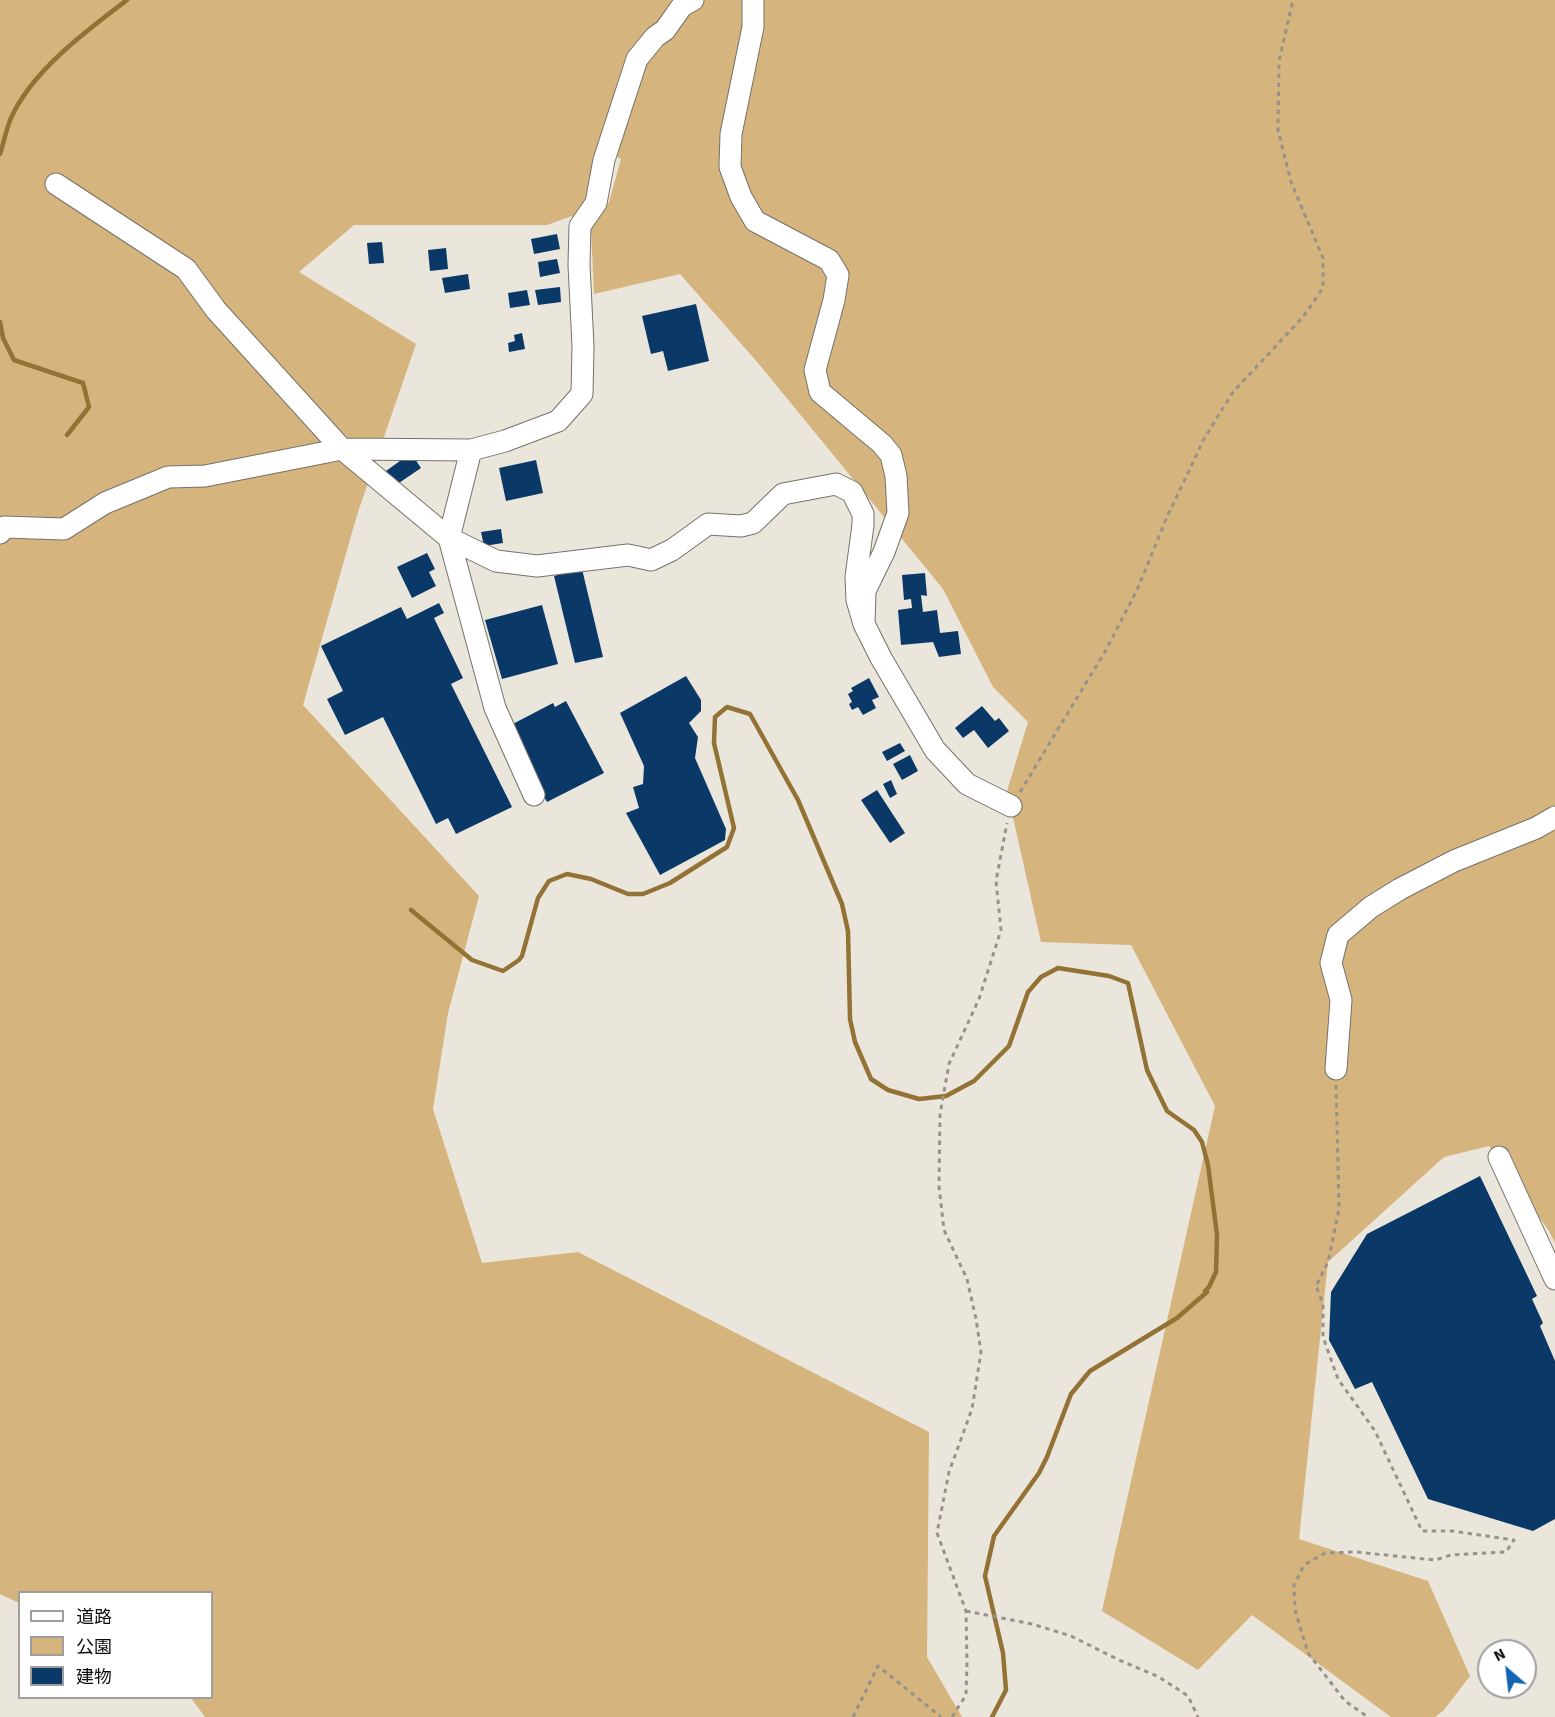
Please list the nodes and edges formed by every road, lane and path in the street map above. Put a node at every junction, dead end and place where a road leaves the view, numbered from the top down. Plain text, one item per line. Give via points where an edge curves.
1 (753, 0) edge
2 (1293, 0) edge
3 (684, 2) edge
4 (56, 184) dead end
5 (342, 449) junction
6 (471, 450) junction
7 (0, 533) edge
8 (449, 538) junction
9 (864, 624) junction
10 (534, 795) dead end
11 (1011, 806) junction
12 (1555, 817) edge
13 (1336, 1069) joint
14 (1499, 1157) dead end
15 (1555, 1279) edge
16 (966, 1611) junction
17 (853, 1717) edge
18 (941, 1717) edge
19 (952, 1717) edge
20 (1198, 1717) edge
21 (1368, 1717) edge

1 - 9 street via 753,27 731,134 730,167 755,221 830,260 838,275 816,370 820,392 882,444 891,456 896,476 898,513 865,591
2 - 11 path via 1280,61 1278,130 1291,182 1323,258 1323,288 1303,317 1233,392 1204,439 1106,650
3 - 6 street via 665,30 637,59 604,160 596,203 580,226 582,394 558,421
4 - 5 street via 186,269 216,310
5 - 6 street
5 - 7 street via 205,476 168,477 105,503 64,529 4,527
5 - 8 street
6 - 8 street
8 - 9 street via 496,561 537,566 628,555 651,560 708,524 753,523 783,494 836,484 852,492 863,514 856,577
8 - 10 street via 495,708
9 - 11 street via 935,750 967,784
11 - 16 path via 996,881 1001,930 979,999 949,1064 940,1114 939,1186 944,1230 967,1279 981,1352 972,1410 949,1472 937,1533
12 - 13 street via 1400,889 1338,935 1331,963 1341,1000
13 - 21 path via 1339,1209 1328,1262 1316,1286 1323,1304 1323,1337 1338,1379 1375,1431 1422,1531 1514,1540 1506,1552 1451,1555 1435,1560 1325,1553 1304,1565 1294,1594 1308,1653 1345,1701
14 - 15 street
16 - 19 path via 966,1695
16 - 20 path via 1071,1636 1160,1677 1188,1696
17 - 18 path via 878,1666

